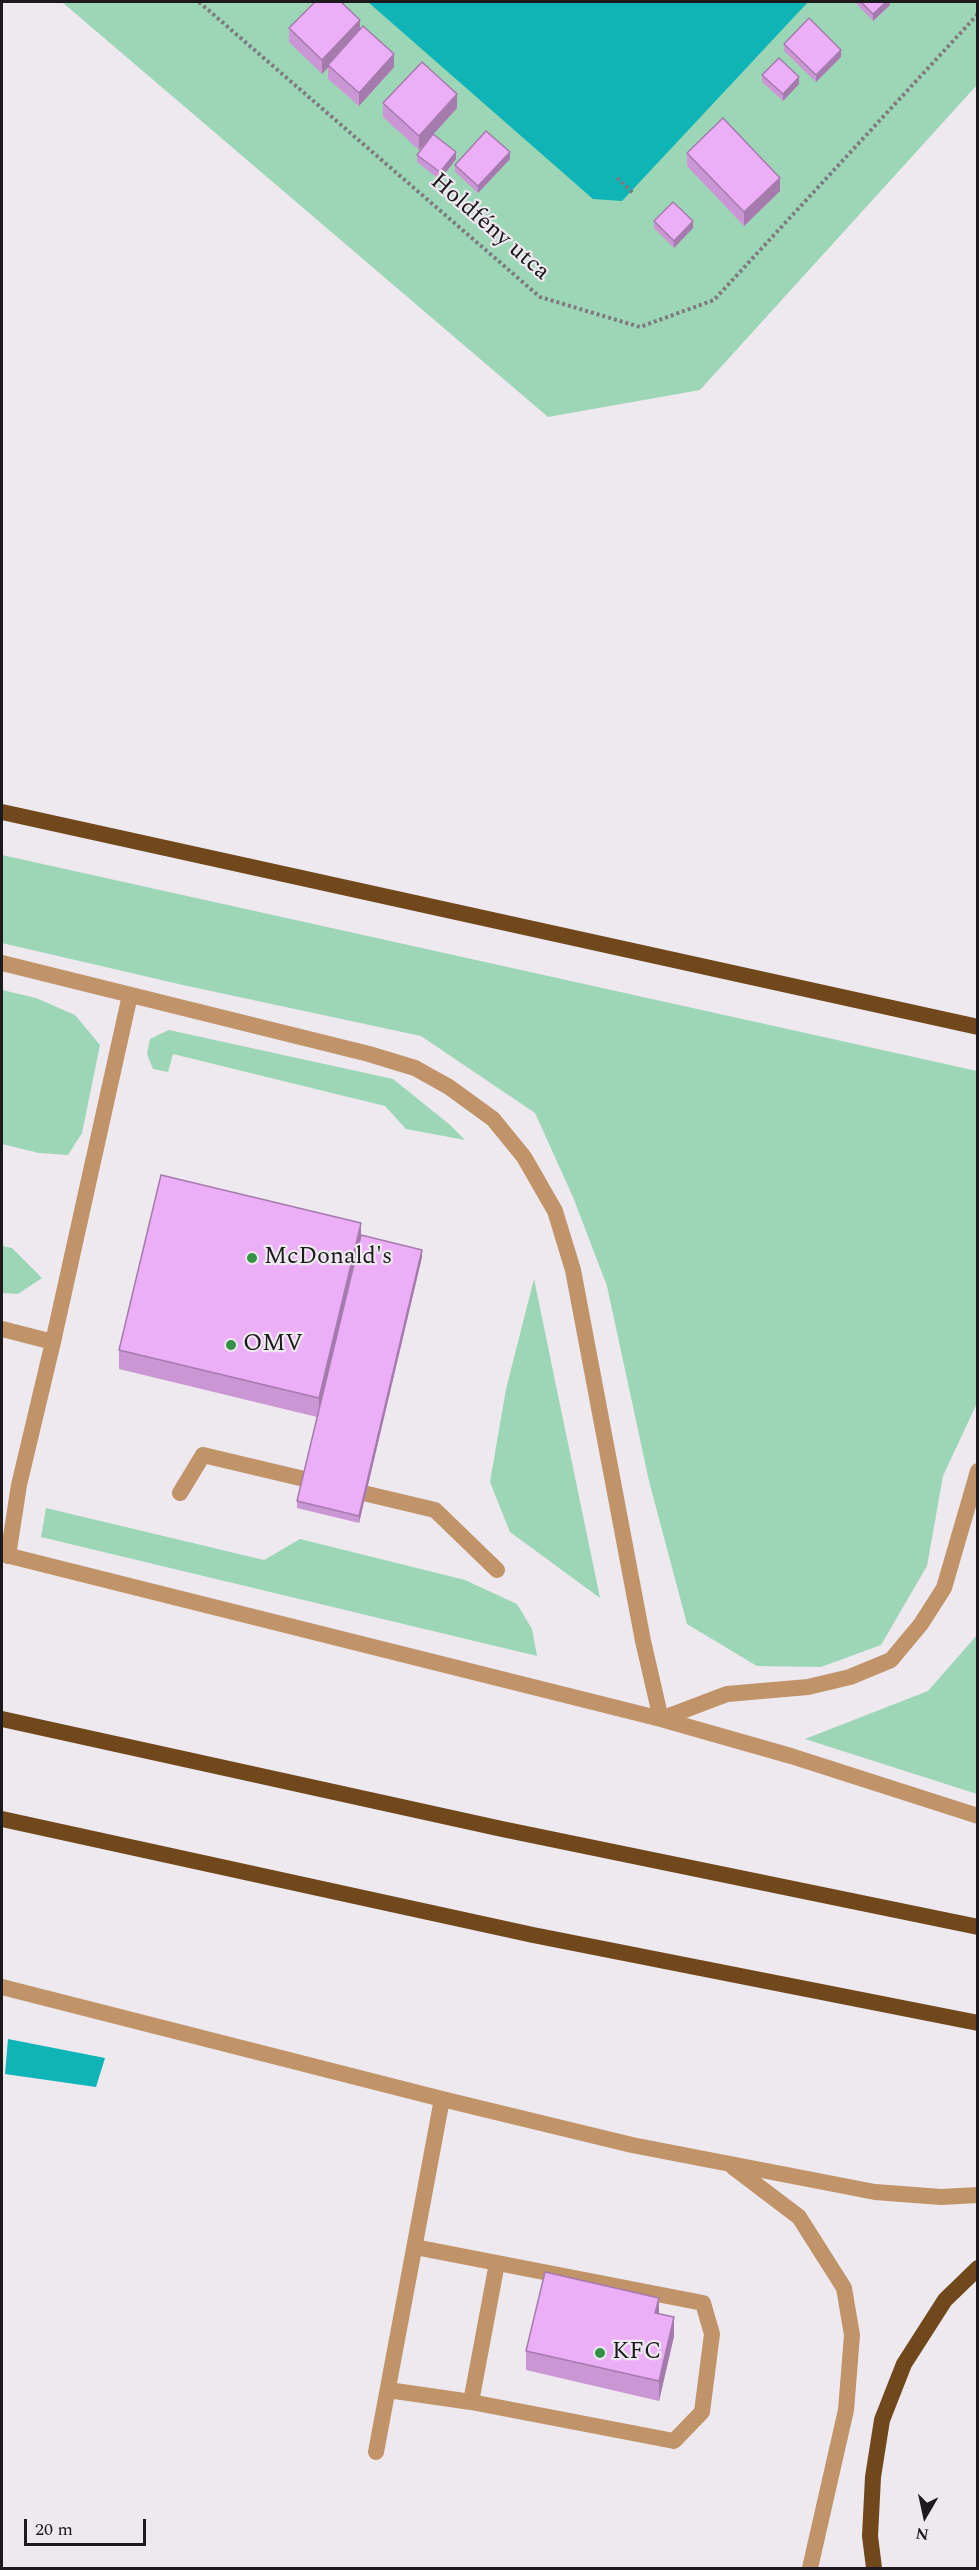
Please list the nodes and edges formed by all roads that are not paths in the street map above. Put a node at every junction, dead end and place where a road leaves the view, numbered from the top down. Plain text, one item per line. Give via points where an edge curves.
1 (2, 813) edge
2 (2, 963) edge
3 (130, 995) junction
4 (978, 1027) edge
5 (2, 1329) edge
6 (53, 1342) junction
7 (978, 1471) edge
8 (180, 1493) dead end
9 (5, 1555) edge
10 (497, 1570) dead end
11 (2, 1719) edge
12 (662, 1719) junction
13 (978, 1815) edge
14 (2, 1819) edge
15 (978, 1927) edge
16 (2, 1987) edge
17 (978, 2023) edge
18 (442, 2099) junction
19 (730, 2164) junction
20 (978, 2195) edge
21 (415, 2247) junction
22 (496, 2263) junction
23 (978, 2268) edge
24 (388, 2390) junction
25 (471, 2402) junction
26 (376, 2452) dead end
27 (810, 2568) edge
28 (874, 2568) edge

1 - 4 highway
2 - 3 lane
3 - 6 lane
3 - 12 lane via 415,1068 493,1119 524,1157 555,1211 573,1270 643,1641
5 - 6 lane
6 - 9 lane
7 - 12 lane via 944,1588 921,1624 891,1659 850,1677 808,1687 727,1694
8 - 10 lane via 203,1455 435,1510
9 - 12 lane
11 - 15 highway via 502,1829
12 - 13 lane
14 - 17 highway via 533,1935
16 - 18 lane
18 - 19 lane via 632,2145
18 - 21 lane
19 - 20 lane via 875,2192 941,2197
19 - 27 lane via 800,2217 844,2288 852,2335 846,2410
21 - 22 lane
21 - 24 lane
22 - 25 lane
22 - 25 lane via 703,2303 712,2334 702,2412 674,2441
23 - 28 highway via 945,2300 904,2364 882,2420 871,2513
24 - 25 lane
24 - 26 lane

